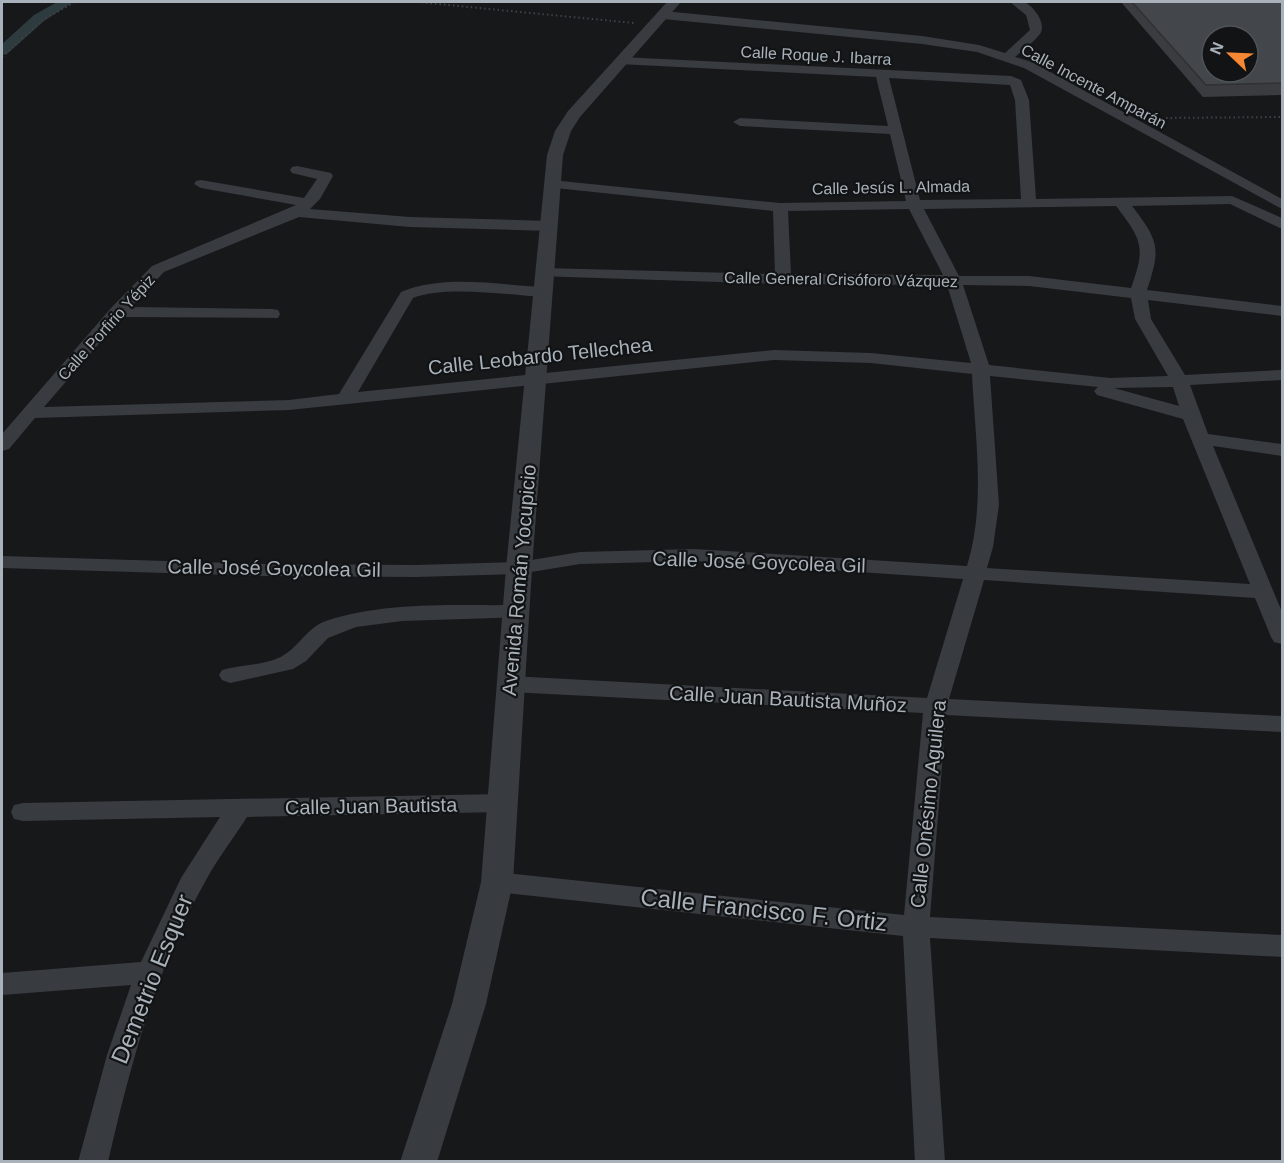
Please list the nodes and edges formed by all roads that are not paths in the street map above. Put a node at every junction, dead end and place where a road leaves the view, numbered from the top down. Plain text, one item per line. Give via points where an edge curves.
1 (674, 2) edge
2 (1015, 2) edge
3 (658, 20) junction
4 (1007, 58) junction
5 (622, 61) junction
6 (882, 75) junction
7 (740, 122) dead end
8 (894, 130) junction
9 (297, 170) dead end
10 (201, 184) dead end
11 (551, 184) junction
12 (1120, 201) junction
13 (1029, 203) junction
14 (307, 204) junction
15 (914, 205) junction
16 (1282, 205) edge
17 (780, 207) junction
18 (327, 215) junction
19 (1282, 224) edge
20 (550, 226) junction
21 (783, 279) junction
22 (953, 280) junction
23 (544, 282) junction
24 (1138, 292) junction
25 (1282, 311) edge
26 (117, 312) junction
27 (272, 314) dead end
28 (981, 368) junction
29 (1282, 375) edge
30 (1054, 377) junction
31 (536, 380) junction
32 (1180, 381) junction
33 (345, 400) junction
34 (30, 413) junction
35 (1191, 415) junction
36 (1201, 439) junction
37 (2, 445) edge
38 (1282, 450) edge
39 (2, 562) edge
40 (519, 568) junction
41 (976, 572) junction
42 (1264, 592) junction
43 (517, 612) junction
44 (1281, 629) edge
45 (230, 675) dead end
46 (510, 684) junction
47 (935, 708) junction
48 (1282, 724) edge
49 (502, 803) junction
50 (240, 808) junction
51 (23, 812) dead end
52 (497, 882) junction
53 (916, 927) junction
54 (1282, 946) edge
55 (151, 972) junction
56 (2, 984) edge
57 (93, 1161) edge
58 (418, 1161) edge
59 (930, 1161) edge

1 - 3 street, Avenida Román Yocupicio
2 - 4 street via 1030,12 1036,31
3 - 4 street, Calle Incente Amparán via 950,43
3 - 5 street, Avenida Román Yocupicio
4 - 16 street, Calle Incente Amparán via 1028,65
5 - 6 street, Calle Roque J. Ibarra
5 - 11 street, Avenida Román Yocupicio via 563,131
6 - 8 street, Calle Onésimo Aguilera
6 - 13 street, Calle Roque J. Ibarra via 1016,83 1022,100
7 - 8 street
8 - 15 street, Calle Onésimo Aguilera
9 - 14 street via 326,176
10 - 14 street
11 - 17 street, Calle Jesús L. Almada
11 - 20 street, Avenida Román Yocupicio
12 - 13 street, Calle Jesús L. Almada
12 - 19 street, Calle Jesús L. Almada via 1232,200
12 - 24 street via 1149,247 1148,264
13 - 15 street, Calle Jesús L. Almada
14 - 18 street
14 - 18 street
14 - 26 street, Calle Porfirio Yépiz via 158,269
15 - 17 street, Calle Jesús L. Almada
15 - 22 street, Calle Onésimo Aguilera
17 - 21 street
18 - 20 street
20 - 23 street, Avenida Román Yocupicio
21 - 22 street, Calle General Crisóforo Vázquez
21 - 23 street, Calle General Crisóforo Vázquez
22 - 24 street, Calle General Crisóforo Vázquez via 1029,280
22 - 28 street, Calle Onésimo Aguilera
23 - 31 street, Avenida Román Yocupicio
23 - 33 street, Calle General Crisóforo Vázquez via 412,291
24 - 25 street, Calle General Crisóforo Vázquez
24 - 32 street via 1148,331
26 - 27 street
26 - 34 street, Calle Porfirio Yépiz
28 - 30 street, Calle Leobardo Tellechea
28 - 31 street, Calle Leobardo Tellechea via 871,358 774,355
28 - 41 street, Calle Onésimo Aguilera via 989,519
29 - 32 street, Calle Leobardo Tellechea
30 - 32 street, Calle Leobardo Tellechea via 1132,384
30 - 35 street, Calle Leobardo Tellechea
31 - 33 street, Calle Leobardo Tellechea
31 - 40 street, Avenida Román Yocupicio
32 - 35 street
33 - 34 street, Calle Leobardo Tellechea via 240,408
34 - 37 street, Calle Porfirio Yépiz
35 - 36 street
36 - 38 street
36 - 42 street
39 - 40 street, Calle José Goycolea Gil via 264,570
40 - 41 street, Calle José Goycolea Gil via 580,558 694,555
40 - 43 street, Avenida Román Yocupicio
41 - 42 street, Calle José Goycolea Gil
41 - 47 street, Calle Onésimo Aguilera
42 - 44 street
43 - 45 street via 362,619 322,631 286,662
43 - 46 street, Avenida Román Yocupicio
46 - 47 street, Calle Juan Bautista Muñoz
46 - 49 street, Avenida Román Yocupicio
47 - 48 street, Calle Juan Bautista Muñoz
47 - 53 street, Calle Onésimo Aguilera
49 - 50 street, Calle Juan Bautista
49 - 52 street, Avenida Román Yocupicio
50 - 51 street, Calle Juan Bautista
50 - 55 street, Demetrio Esquer via 191,884
52 - 53 street, Calle Francisco F. Ortiz
52 - 58 street, Avenida Román Yocupicio via 469,1004
53 - 54 street, Calle Francisco F. Ortiz
53 - 59 street, Calle Onésimo Aguilera
55 - 56 street
55 - 57 street, Demetrio Esquer via 120,1052

